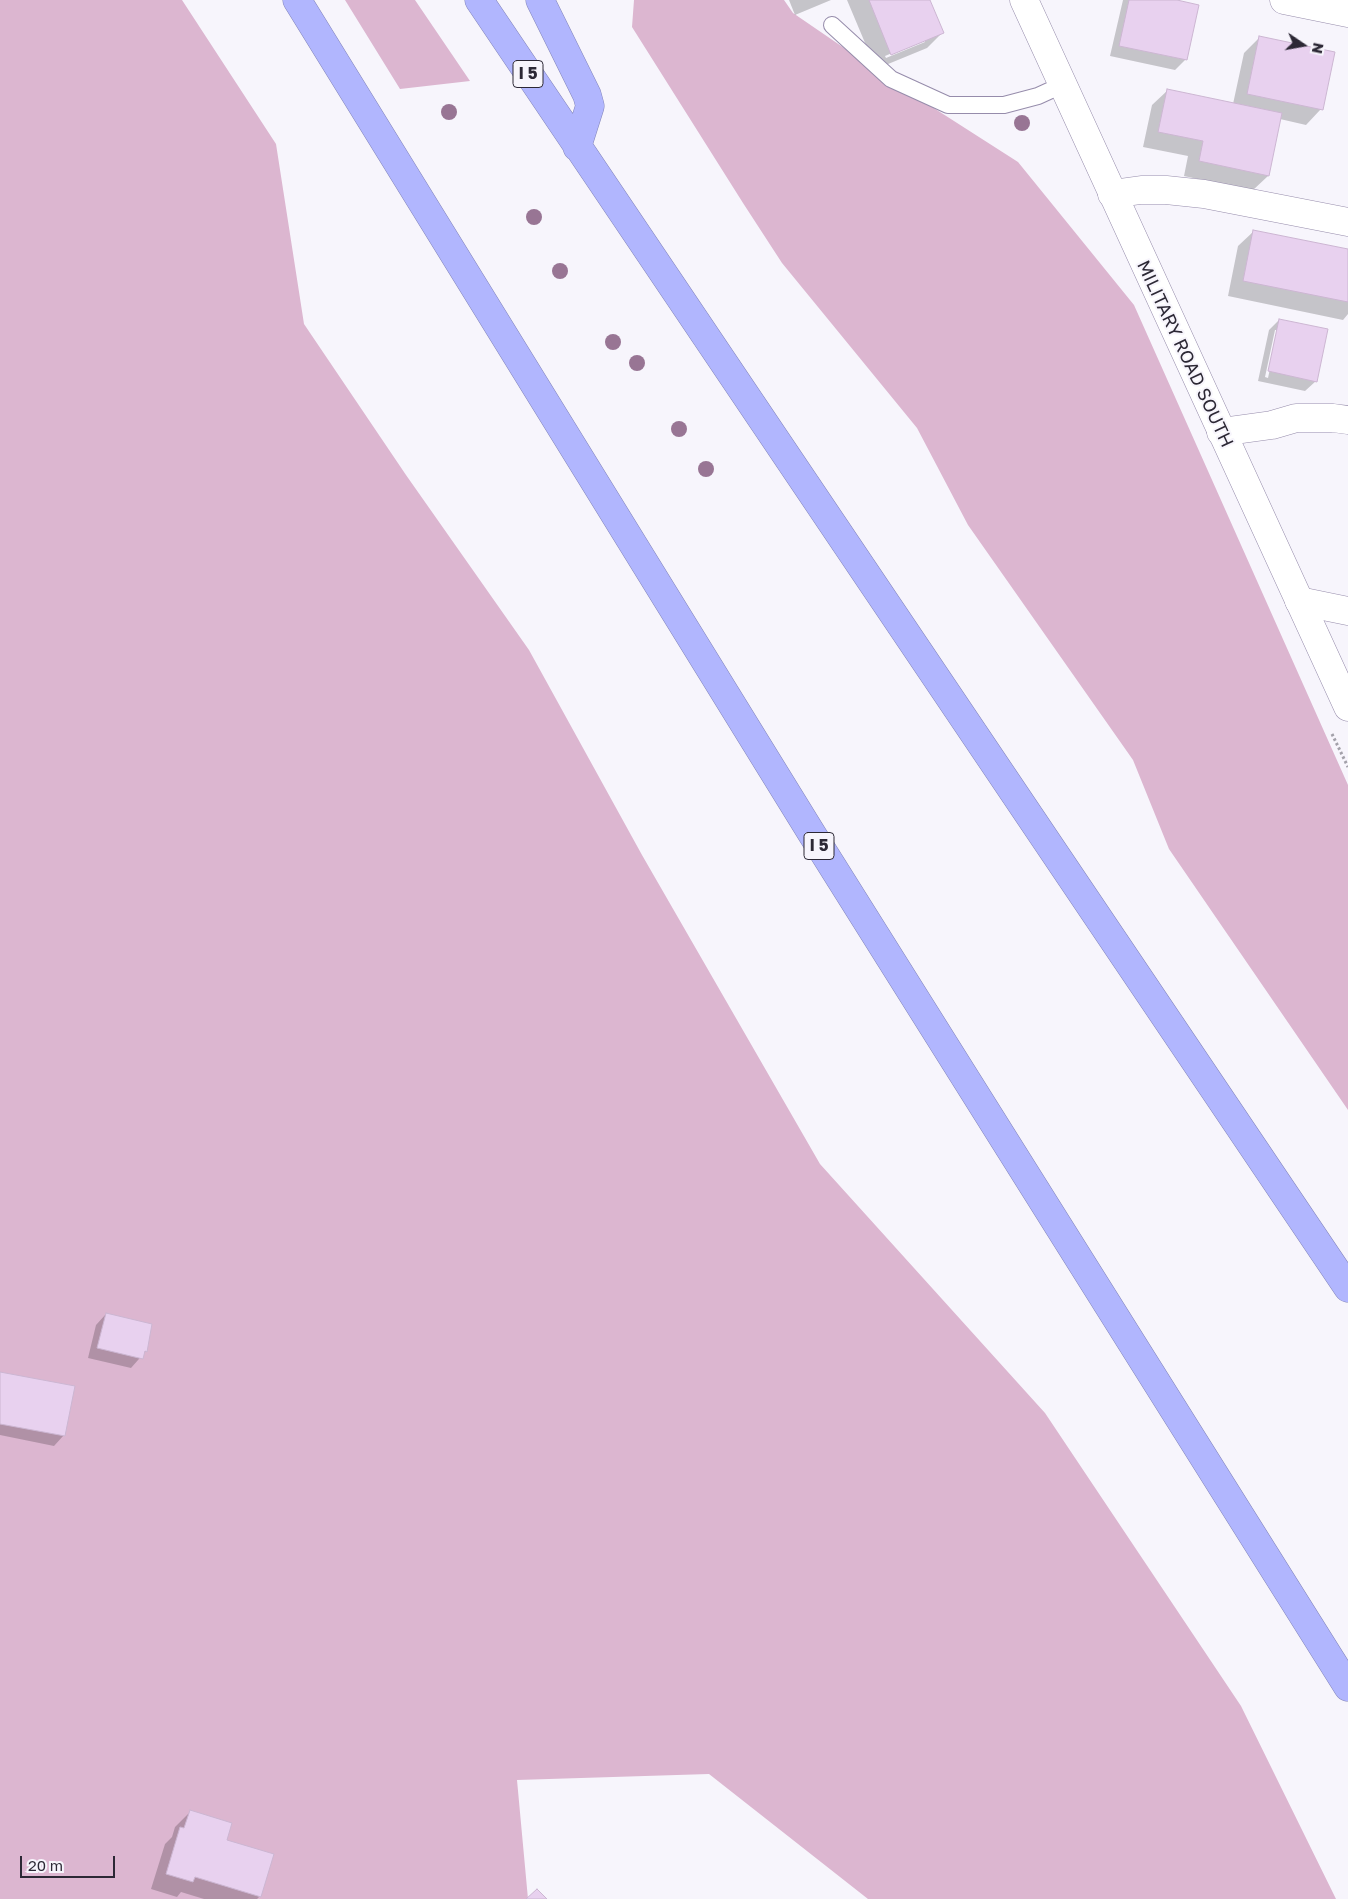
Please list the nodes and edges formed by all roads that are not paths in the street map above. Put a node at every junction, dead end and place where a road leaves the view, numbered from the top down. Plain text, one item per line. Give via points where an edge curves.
1 (297, 0) edge
2 (479, 0) edge
3 (540, 0) edge
4 (1284, 0) edge
5 (1026, 1) edge
6 (1348, 13) edge
7 (832, 25) dead end
8 (1062, 85) junction
9 (577, 147) junction
10 (1112, 194) junction
11 (1348, 222) edge
12 (1348, 420) edge
13 (1221, 432) junction
14 (1299, 601) junction
15 (1348, 611) edge
16 (1348, 707) edge
17 (1348, 1288) edge
18 (1348, 1687) edge

1 - 18 highway, I 5 via 817,843
2 - 9 highway, I 5
3 - 9 highway via 588,100 588,118
4 - 6 main road
5 - 8 main road, MILITARY ROAD SOUTH
7 - 8 lane via 891,78 948,105 1004,105 1038,96
8 - 10 main road, MILITARY ROAD SOUTH
9 - 17 highway, I 5
10 - 11 main road via 1166,190 1204,194
10 - 13 main road, MILITARY ROAD SOUTH
12 - 13 main road via 1296,418
13 - 14 main road, MILITARY ROAD SOUTH
14 - 15 main road
14 - 16 main road, MILITARY ROAD SOUTH

